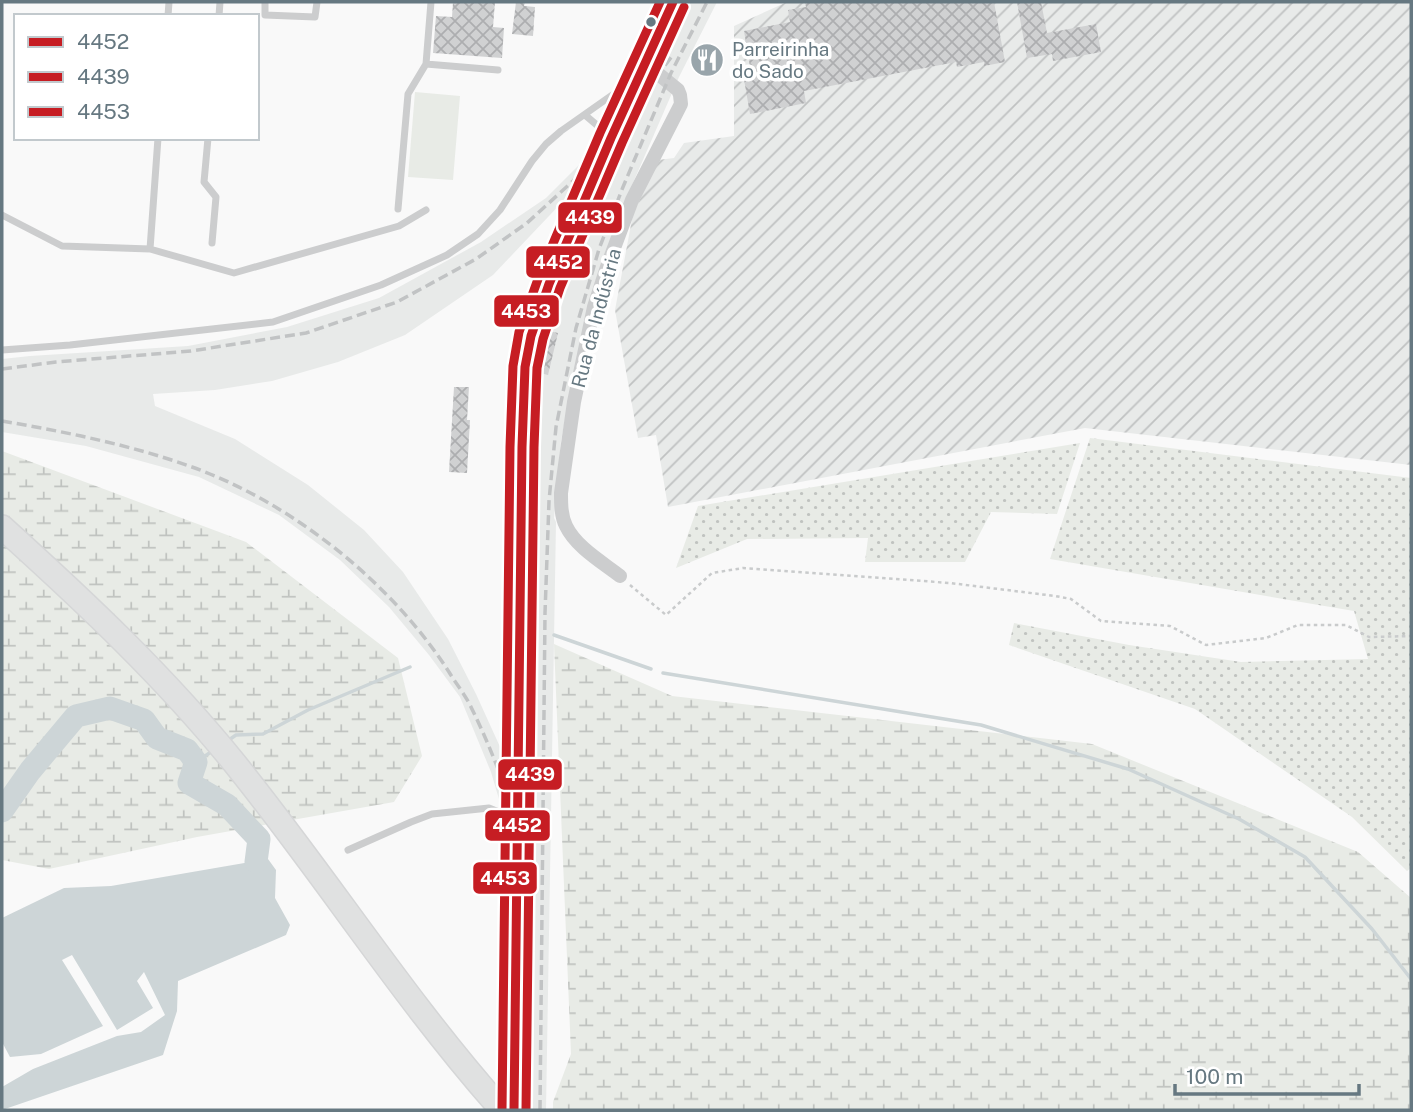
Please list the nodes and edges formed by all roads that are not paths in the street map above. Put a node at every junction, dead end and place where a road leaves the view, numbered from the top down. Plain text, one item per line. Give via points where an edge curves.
1 (265, 2) edge
2 (317, 2) edge
3 (431, 2) edge
4 (673, 2) edge
5 (426, 64) junction
6 (498, 70) dead end
7 (643, 70) junction
8 (585, 115) junction
9 (611, 138) junction
10 (159, 140) edge
11 (208, 140) edge
12 (398, 209) dead end
13 (426, 209) dead end
14 (2, 215) edge
15 (212, 243) dead end
16 (150, 249) junction
17 (2, 350) edge
18 (2, 527) edge
19 (620, 576) road end
20 (517, 827) junction
21 (348, 850) dead end
22 (502, 1110) edge
23 (514, 1110) edge

1 - 2 lane via 265,15 315,17
3 - 5 lane
4 - 7 street
5 - 6 lane
5 - 12 lane via 408,94
7 - 8 lane
7 - 9 street
7 - 19 street, Rua da Indústria via 678,90 681,104 632,200 594,307 561,493 566,527
8 - 9 lane
8 - 17 lane via 546,144 478,234 447,255 382,285 273,322
9 - 20 street via 549,284 526,367
10 - 16 lane
11 - 15 lane via 204,182 216,197
13 - 16 lane via 399,226 234,273
14 - 16 lane via 62,246
18 - 22 main road via 107,623 177,696 259,794 384,963
20 - 21 lane via 489,808 440,813
20 - 23 street

